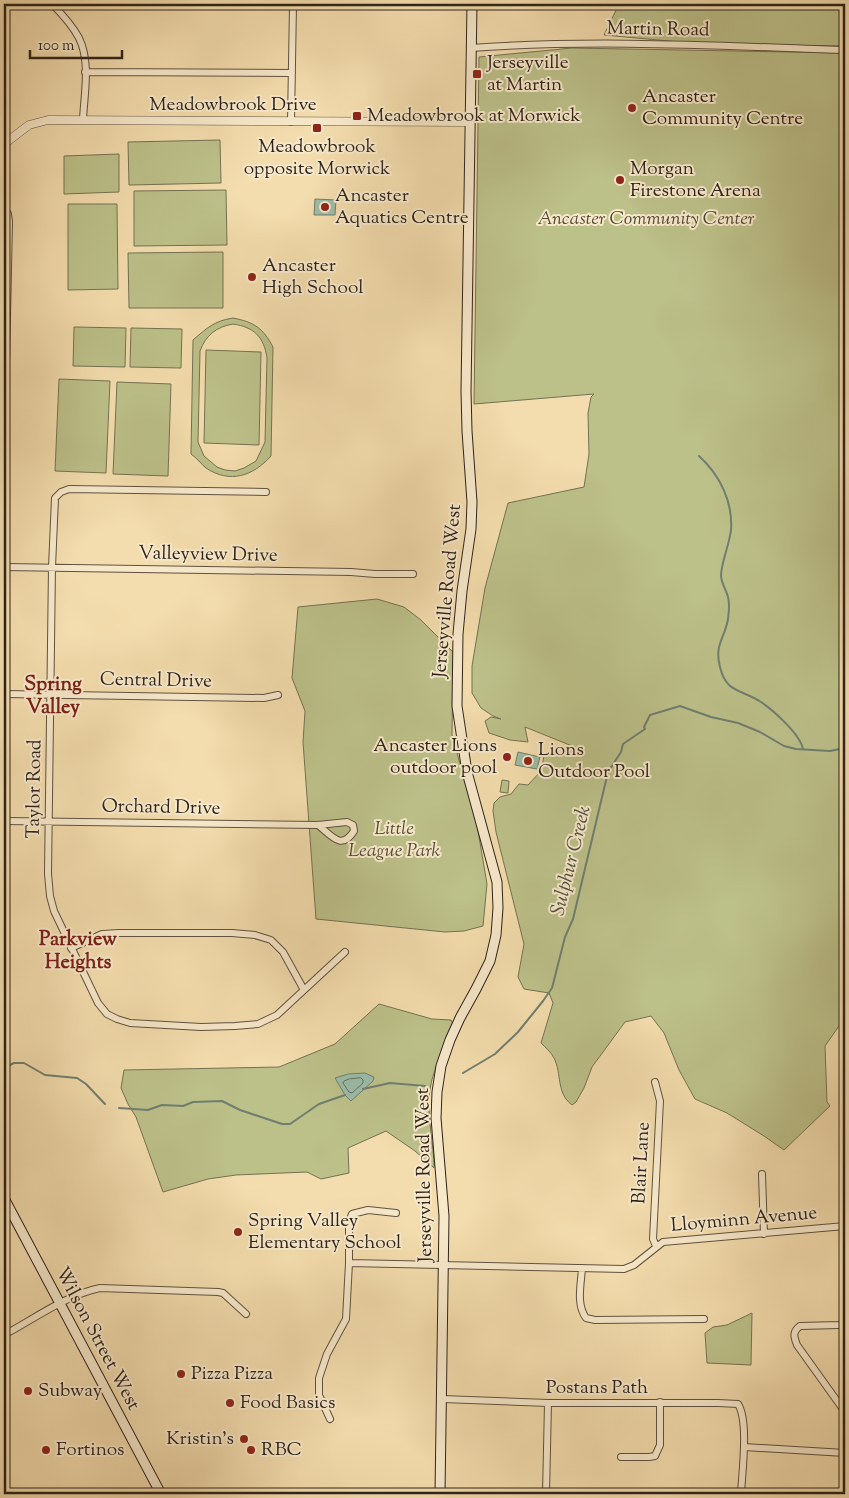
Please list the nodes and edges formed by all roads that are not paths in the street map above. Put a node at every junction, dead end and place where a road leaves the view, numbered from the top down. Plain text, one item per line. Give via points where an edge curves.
1 (52, 4) edge
2 (293, 4) edge
3 (472, 4) edge
4 (472, 48) junction
5 (845, 50) edge
6 (85, 72) junction
7 (292, 74) junction
8 (83, 120) junction
9 (291, 122) junction
10 (469, 122) junction
11 (4, 144) edge
12 (4, 206) edge
13 (5, 283) edge
14 (4, 455) edge
15 (266, 492) dead end
16 (4, 567) edge
17 (52, 568) junction
18 (413, 574) dead end
19 (4, 694) edge
20 (51, 695) junction
21 (278, 695) dead end
22 (4, 821) edge
23 (49, 822) junction
24 (318, 825) junction
25 (71, 948) junction
26 (345, 952) dead end
27 (304, 990) junction
28 (655, 1082) dead end
29 (762, 1174) dead end
30 (4, 1198) edge
31 (396, 1213) dead end
32 (845, 1226) edge
33 (764, 1234) junction
34 (656, 1246) junction
35 (349, 1264) junction
36 (443, 1266) junction
37 (582, 1268) junction
38 (60, 1304) junction
39 (246, 1314) dead end
40 (704, 1319) dead end
41 (845, 1322) edge
42 (4, 1335) edge
43 (442, 1399) junction
44 (660, 1402) junction
45 (548, 1403) junction
46 (845, 1412) edge
47 (330, 1419) dead end
48 (744, 1446) junction
49 (845, 1453) edge
50 (621, 1457) dead end
51 (161, 1494) edge
52 (440, 1494) edge
53 (546, 1494) edge
54 (741, 1494) edge

1 - 6 street via 80,39
2 - 7 street
3 - 4 main road, Jerseyville Road West
4 - 5 street, Martin Road via 535,44
4 - 10 main road, Jerseyville Road West
6 - 7 street
6 - 8 street
7 - 9 street
8 - 9 street, Meadowbrook Drive
8 - 11 street, Meadowbrook Drive via 34,123
9 - 10 street, Meadowbrook Drive
10 - 36 main road, Jerseyville Road West via 466,391 472,502 458,634 457,706 467,772 497,882 498,908 490,961 450,1040 437,1092 444,1216
12 - 13 street via 9,222
13 - 14 street
15 - 17 street, Taylor Road via 69,489 55,498
16 - 17 street, Valleyview Drive
17 - 18 street, Valleyview Drive
17 - 20 street, Taylor Road
19 - 20 street, Central Drive
20 - 21 street, Central Drive via 264,698
20 - 23 street, Taylor Road
22 - 23 street, Orchard Drive
23 - 24 street, Orchard Drive
23 - 25 street, Taylor Road via 50,896
24 - 24 street, Orchard Drive via 343,842 354,831 347,822
25 - 27 street via 102,934 119,932 254,936 271,940 283,952
25 - 27 street, Taylor Road via 98,1003 107,1014 130,1023 201,1027 258,1024 276,1015
26 - 27 street, Taylor Road
28 - 34 street, Blair Lane via 660,1101
29 - 33 street
30 - 38 main road, Wilson Street West
31 - 35 street via 368,1210 352,1214 349,1222
32 - 33 street, Lloyminn Avenue
33 - 34 street, Lloyminn Avenue via 697,1238 663,1242
34 - 37 street, Lloyminn Avenue via 634,1265 624,1269
35 - 36 street, Lloyminn Avenue
35 - 47 street via 346,1319 327,1354 319,1378 318,1395
36 - 37 street, Lloyminn Avenue
36 - 43 main road, Jerseyville Road West
37 - 40 street via 580,1303 586,1318
38 - 39 street via 100,1288 208,1291 223,1293
38 - 42 street
38 - 51 main road, Wilson Street West
41 - 46 street via 800,1326 794,1336 797,1345
43 - 45 street, Postans Path
43 - 52 main road, Jerseyville Road West
44 - 45 street, Postans Path
44 - 48 street, Postans Path via 738,1404 743,1417
44 - 50 street via 660,1445 655,1456
45 - 53 street
48 - 49 street
48 - 54 street

